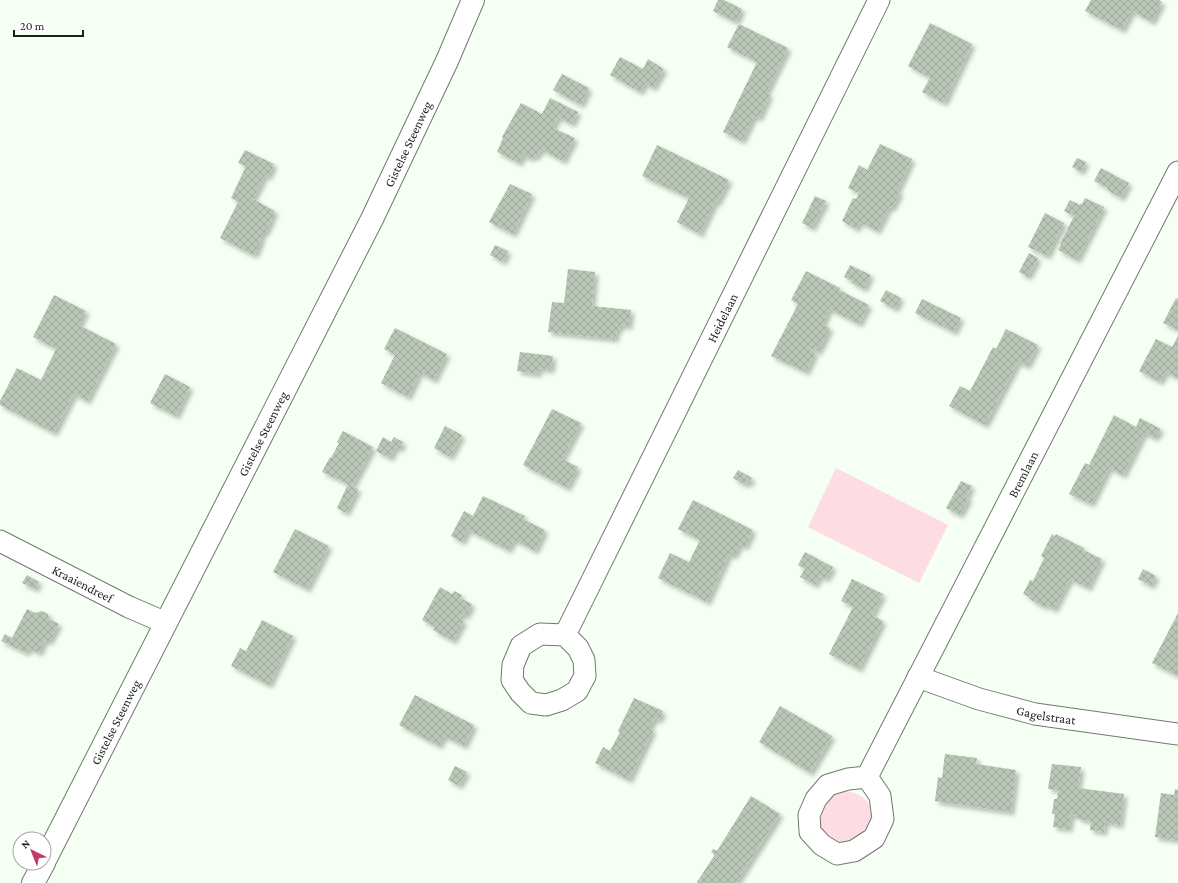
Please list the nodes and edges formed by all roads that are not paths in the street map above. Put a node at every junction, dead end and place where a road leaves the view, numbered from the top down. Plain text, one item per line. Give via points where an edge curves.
1 (473, 0) edge
2 (879, 0) edge
3 (1178, 172) edge
4 (0, 541) edge
5 (166, 623) junction
6 (565, 635) dead end
7 (918, 677) junction
8 (1178, 734) edge
9 (867, 777) dead end
10 (52, 847) edge
11 (40, 871) edge
12 (33, 883) edge

1 - 5 main road, Gistelse Steenweg via 447,62 372,219
2 - 6 street, Heidelaan
3 - 7 street, Bremlaan
4 - 5 street, Kraaiendreef via 129,607
5 - 10 main road, Gistelse Steenweg
7 - 8 street, Gagelstraat via 979,699 1035,714
7 - 9 street, Bremlaan
11 - 12 main road, Gistelse Steenweg

